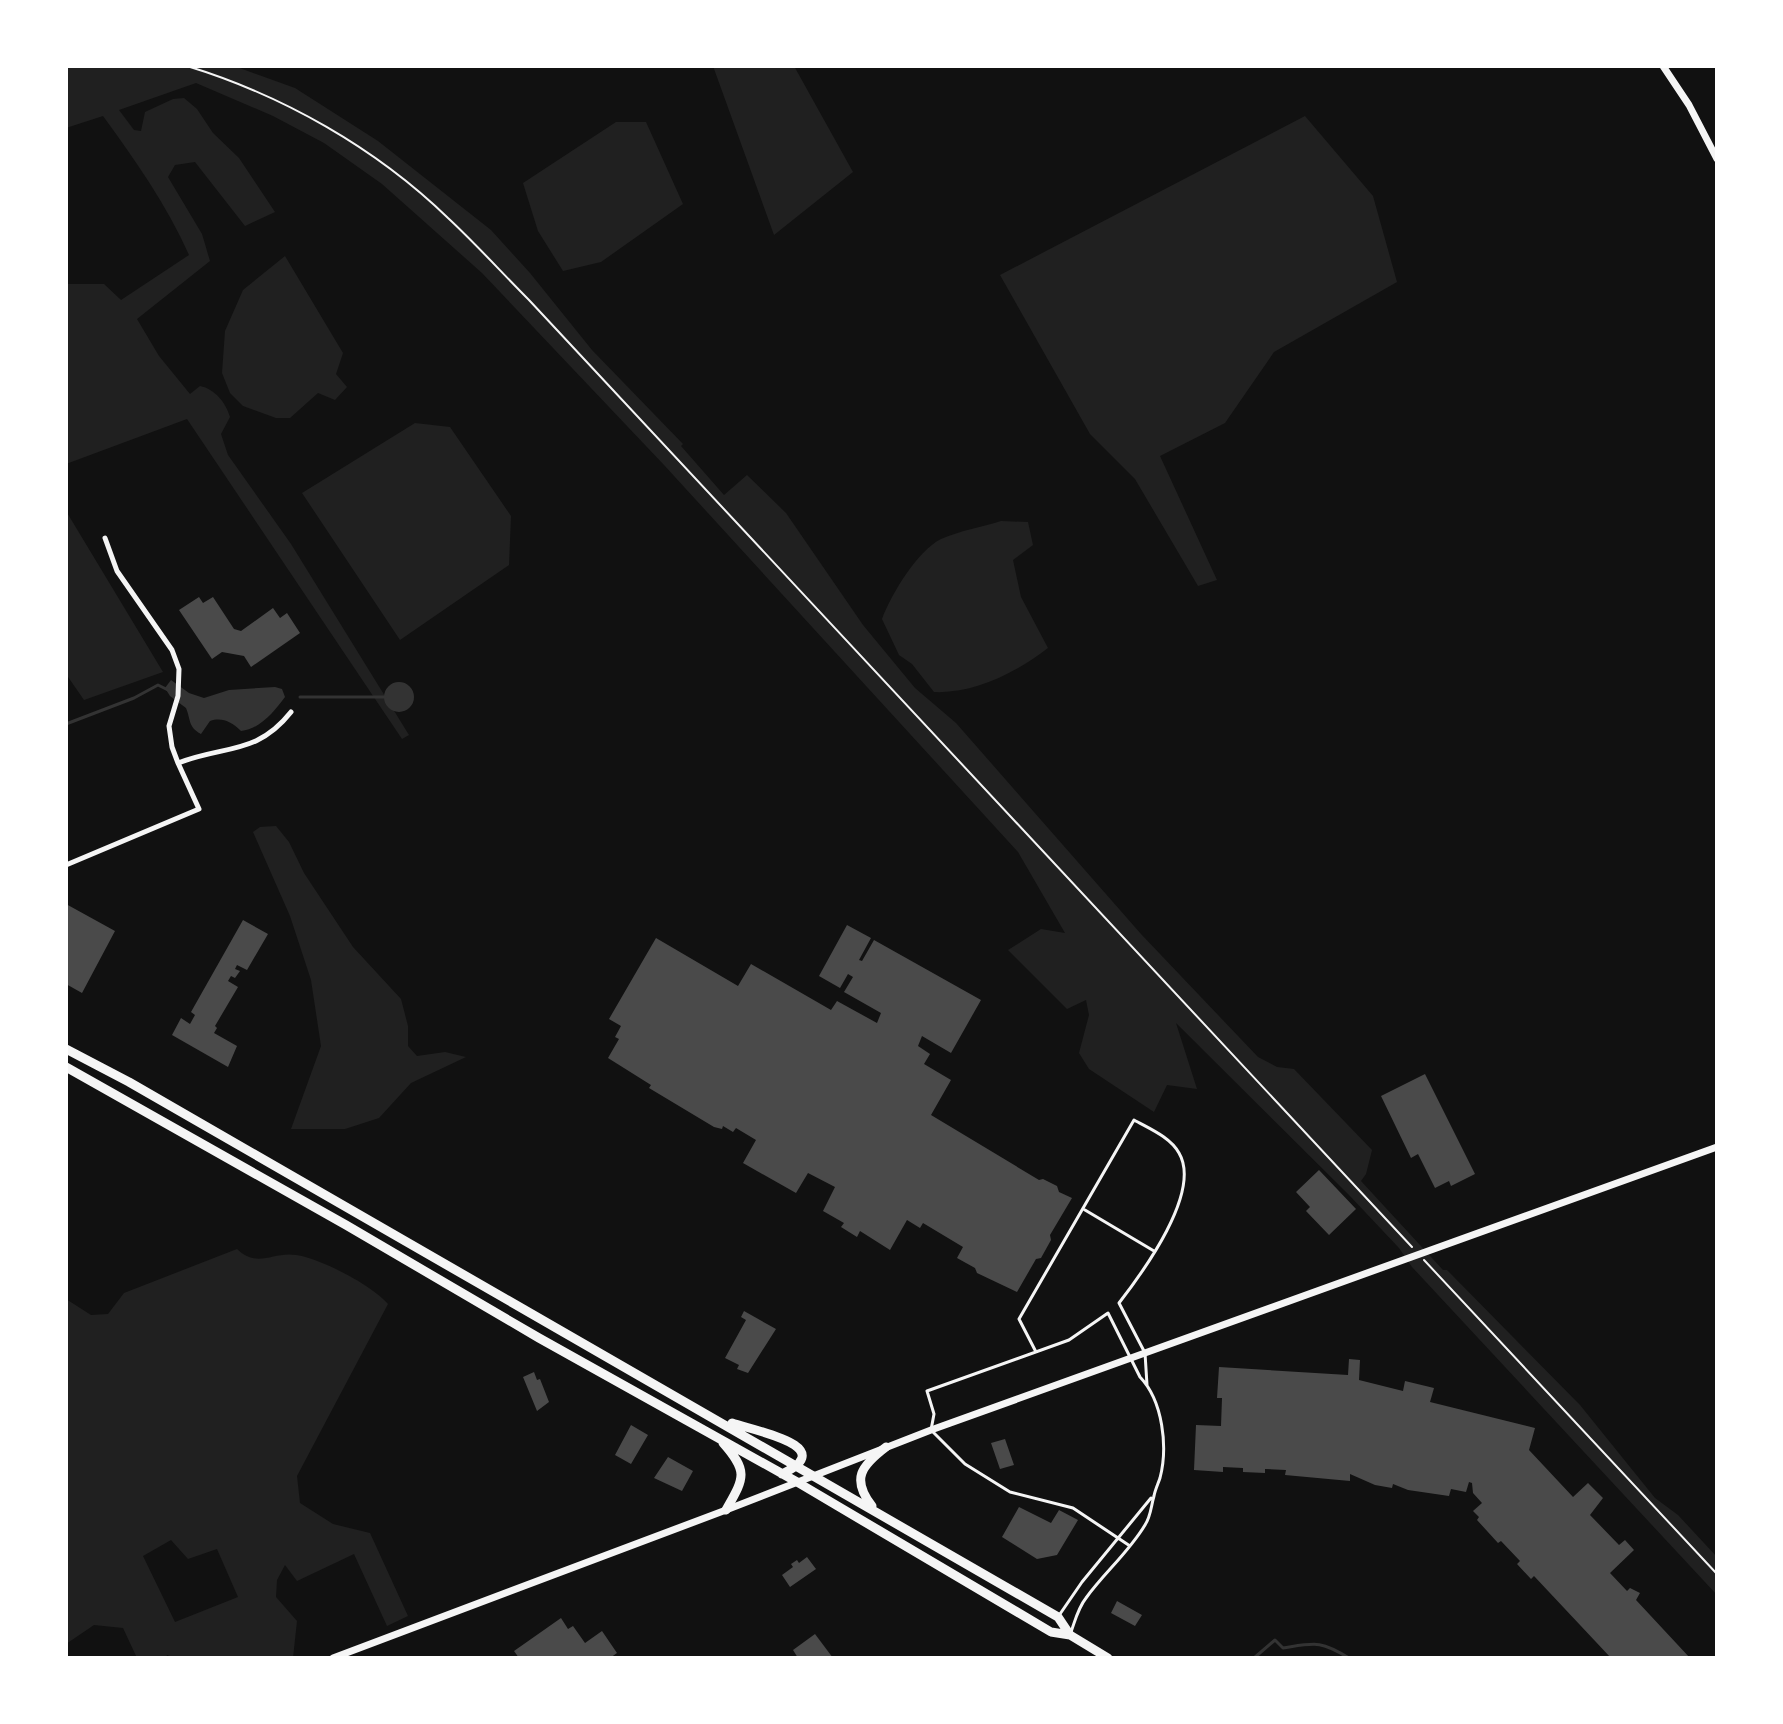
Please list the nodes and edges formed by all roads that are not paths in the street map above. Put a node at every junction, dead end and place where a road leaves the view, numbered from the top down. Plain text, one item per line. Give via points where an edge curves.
1 (1663, 66) edge
2 (1717, 159) edge
3 (105, 538) dead end
4 (291, 712) dead end
5 (178, 763) junction
6 (66, 865) edge
7 (66, 1049) edge
8 (66, 1067) edge
9 (1717, 1147) edge
10 (1083, 1209) junction
11 (1154, 1251) junction
12 (1036, 1352) junction
13 (1145, 1353) junction
14 (1130, 1359) junction
15 (1147, 1385) junction
16 (708, 1414) junction
17 (931, 1430) junction
18 (718, 1438) junction
19 (886, 1447) junction
20 (796, 1465) junction
21 (782, 1474) junction
22 (813, 1475) junction
23 (797, 1482) junction
24 (1154, 1495) junction
25 (874, 1509) junction
26 (726, 1510) junction
27 (1119, 1539) junction
28 (1130, 1546) junction
29 (1058, 1617) junction
30 (1051, 1632) junction
31 (1070, 1635) junction
32 (333, 1658) edge
33 (1108, 1658) edge

1 - 2 main road
3 - 5 street via 117,571 172,650 179,669 170,735
4 - 5 street via 254,744
5 - 6 street via 199,809
7 - 16 highway
8 - 18 highway
9 - 13 main road
10 - 11 lane
10 - 11 lane via 1134,1120 1178,1151 1185,1176 1181,1202
10 - 12 lane via 1019,1319
11 - 13 lane via 1119,1303
12 - 14 lane via 1069,1340 1108,1313
12 - 17 lane via 927,1391 934,1414
13 - 14 main road
13 - 15 lane
14 - 15 lane
14 - 17 main road
15 - 24 lane via 1160,1416 1162,1438
16 - 20 highway
16 - 20 highway via 793,1441 801,1450
17 - 19 main road
17 - 27 lane via 962,1460 1010,1492 1073,1508
18 - 21 highway
18 - 26 highway via 742,1469 741,1483
19 - 22 main road
19 - 25 highway via 871,1458 861,1477 863,1494
20 - 21 highway
20 - 22 highway
21 - 23 highway
22 - 23 main road
22 - 25 highway
23 - 26 main road
23 - 30 highway
24 - 27 lane
24 - 28 lane via 1147,1523
25 - 29 highway
26 - 32 main road
27 - 28 lane
27 - 29 lane
28 - 31 lane via 1084,1600
29 - 30 lane
29 - 31 highway
30 - 31 highway
31 - 33 highway

